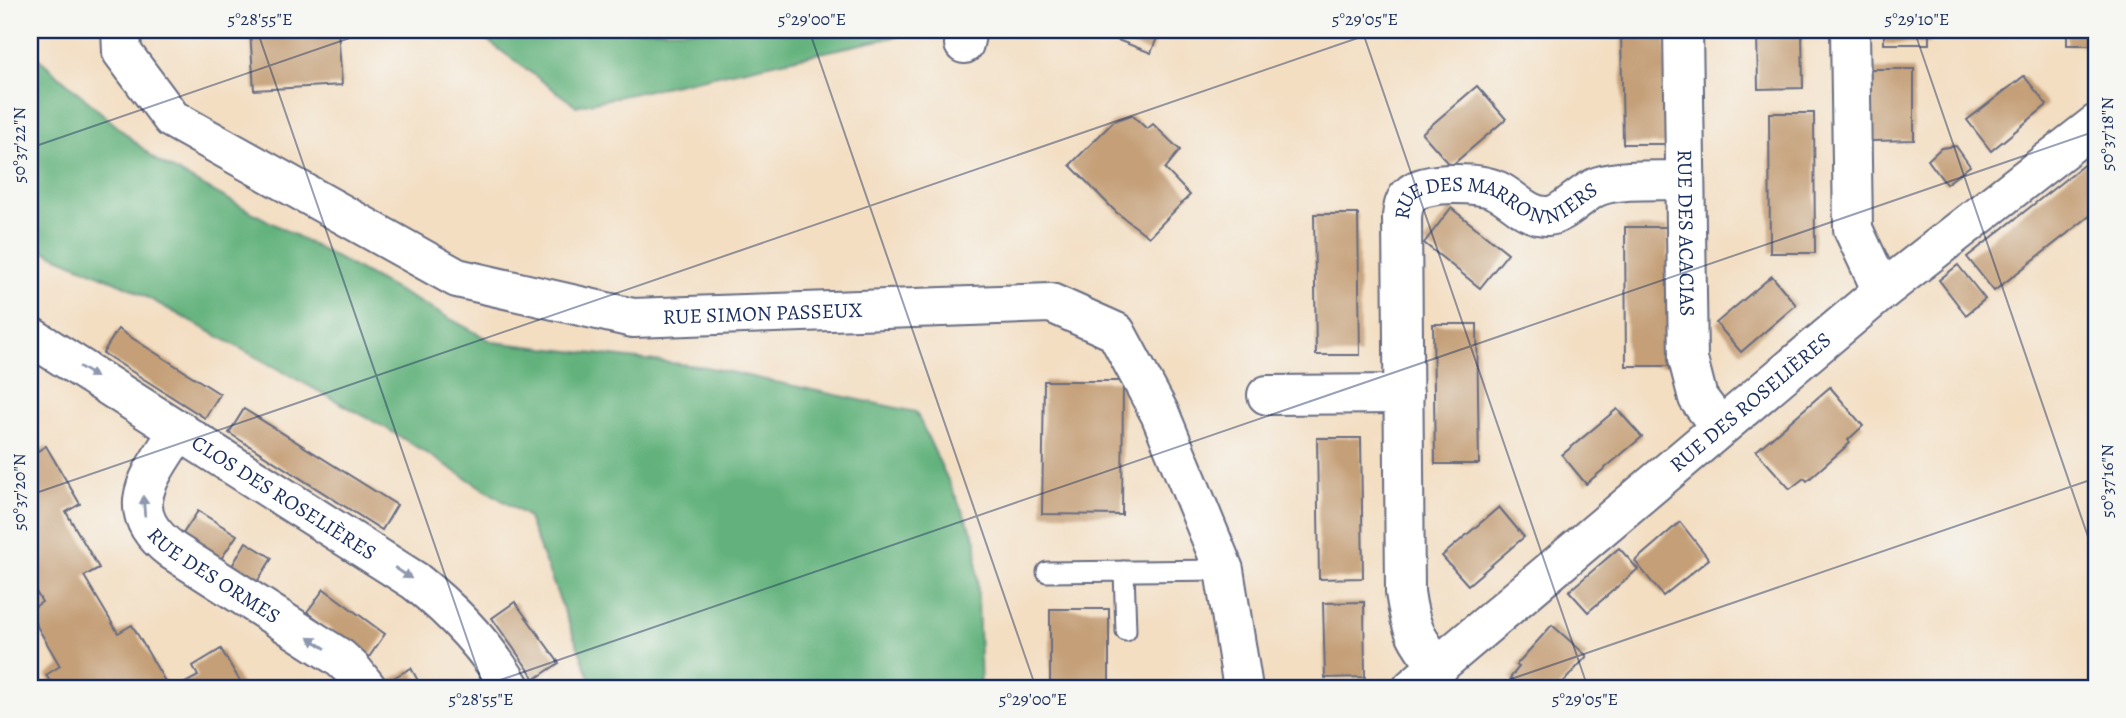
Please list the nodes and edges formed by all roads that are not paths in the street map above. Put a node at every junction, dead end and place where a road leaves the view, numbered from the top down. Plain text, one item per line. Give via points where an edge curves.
1 (121, 30) edge
2 (1683, 30) edge
3 (1850, 30) edge
4 (2096, 124) edge
5 (1685, 180) junction
6 (1882, 291) junction
7 (30, 336) edge
8 (1404, 394) junction
9 (1267, 395) dead end
10 (1720, 427) junction
11 (179, 430) junction
12 (1224, 570) junction
13 (1124, 571) junction
14 (1047, 572) dead end
15 (1126, 631) dead end
16 (1426, 678) edge
17 (367, 688) edge
18 (511, 688) edge
19 (1243, 688) edge

1 - 12 street, RUE SIMON PASSEUX via 122,52 172,120 457,278 633,318 1051,303 1116,332 1160,414
2 - 5 street, RUE DES ACACIAS
3 - 6 street via 1853,229
4 - 6 street, RUE DES ROSELIÈRES
5 - 8 street, RUE DES MARRONNIERS via 1600,186 1552,216 1537,215 1495,189 1478,185 1441,184 1411,193 1402,217
5 - 10 street, RUE DES ACACIAS via 1688,359 1698,398
6 - 10 street, RUE DES ROSELIÈRES
7 -> 11 street, CLOS DES ROSELIÈRES
8 - 9 street
8 - 16 street, RUE DES MARRONNIERS via 1405,592 1409,619 1423,648
10 - 16 street, RUE DES ROSELIÈRES
17 -> 11 street, RUE DES ORMES via 340,658 173,551 151,531 143,509 144,488
11 -> 18 street, CLOS DES ROSELIÈRES via 437,598 478,640
12 - 13 lane
12 - 19 street, RUE SIMON PASSEUX
13 - 14 lane
13 - 15 lane

